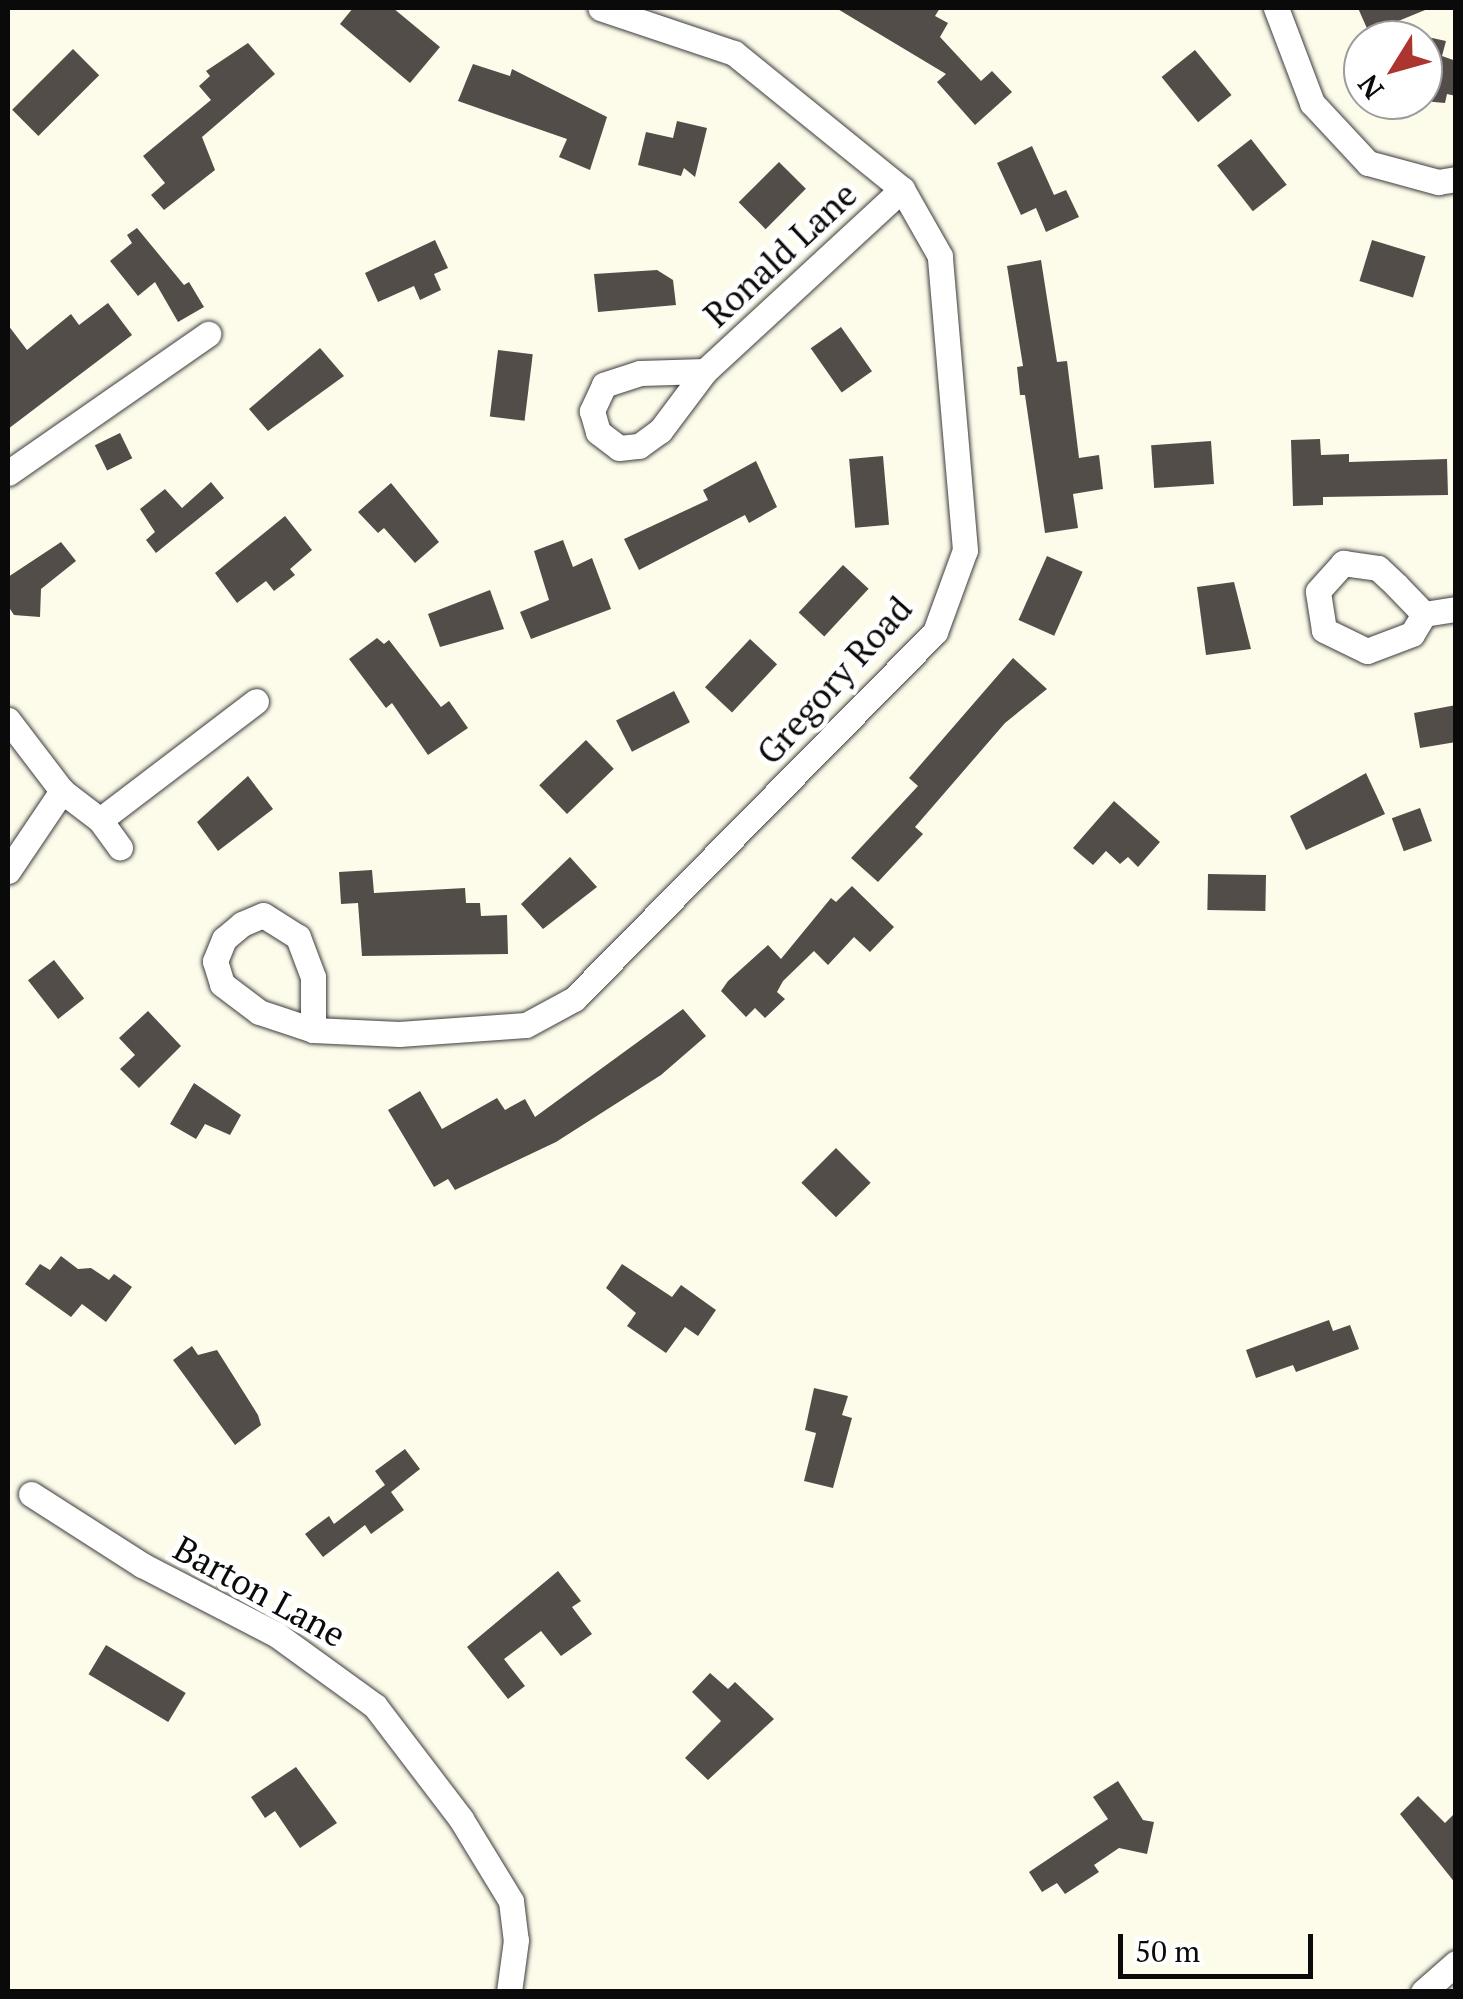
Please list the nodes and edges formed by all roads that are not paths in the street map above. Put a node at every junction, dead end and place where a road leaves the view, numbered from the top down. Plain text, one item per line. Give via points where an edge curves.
1 (600, 8) edge
2 (1276, 8) edge
3 (1456, 179) edge
4 (902, 188) junction
5 (208, 334) dead end
6 (705, 371) dead end
7 (8, 473) edge
8 (1456, 609) edge
9 (1424, 614) dead end
10 (256, 700) dead end
11 (8, 720) edge
12 (62, 790) junction
13 (100, 820) junction
14 (120, 848) dead end
15 (8, 871) edge
16 (313, 1030) junction
17 (31, 1494) dead end
18 (1456, 1963) edge
19 (509, 1992) edge
20 (1424, 1992) edge

1 - 4 street, Gregory Road via 734,52
2 - 3 street via 1312,102 1368,163 1438,182
4 - 6 street, Ronald Lane
4 - 16 street, Gregory Road via 940,256 965,550 935,632 574,999 526,1025 399,1034
5 - 7 street
8 - 9 street
10 - 13 street
11 - 12 street
12 - 13 street
12 - 15 street
13 - 14 street
16 - 16 street, Gregory Road via 259,1012 222,984 216,961 224,939 242,924 263,915 298,937 313,977
17 - 19 street, Barton Lane via 142,1565 277,1635 376,1706 462,1819 512,1901 516,1940
18 - 20 street

